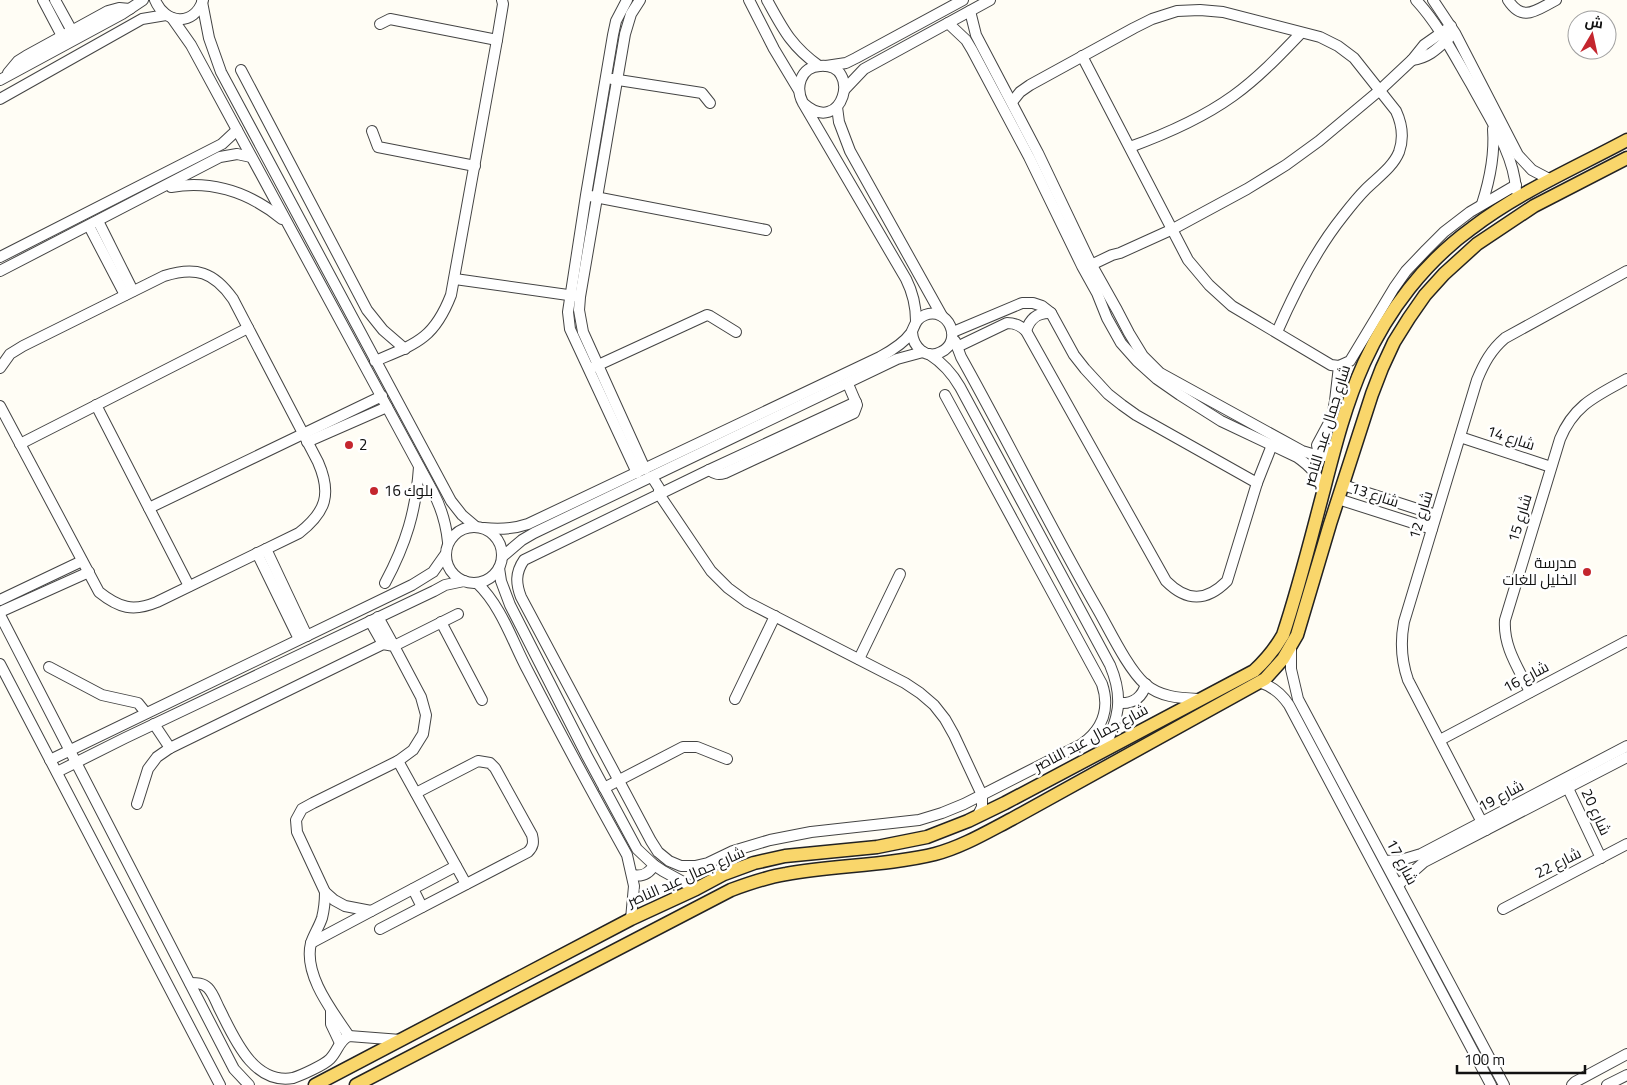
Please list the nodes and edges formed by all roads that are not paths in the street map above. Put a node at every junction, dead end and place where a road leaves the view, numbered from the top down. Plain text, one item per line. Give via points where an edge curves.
1 (43, 0) edge
2 (56, 0) edge
3 (143, 0) edge
4 (155, 0) edge
5 (502, 0) edge
6 (627, 0) edge
7 (640, 0) edge
8 (749, 0) edge
9 (767, 0) edge
10 (963, 0) edge
11 (990, 0) edge
12 (1416, 0) edge
13 (1433, 0) edge
14 (1508, 0) edge
15 (1556, 0) edge
16 (202, 1) edge
17 (130, 9) junction
18 (970, 11) junction
19 (169, 17) junction
20 (948, 23) junction
21 (380, 24) dead end
22 (1453, 29) junction
23 (72, 31) junction
24 (1300, 34) junction
25 (62, 36) junction
26 (1444, 36) junction
27 (497, 40) junction
28 (976, 48) junction
29 (1082, 56) junction
30 (822, 66) junction
31 (241, 70) dead end
32 (3, 78) edge
33 (606, 78) junction
34 (617, 79) junction
35 (1002, 83) junction
36 (1030, 85) junction
37 (798, 89) junction
38 (845, 89) junction
39 (1380, 90) junction
40 (0, 99) edge
41 (1012, 102) junction
42 (710, 103) dead end
43 (803, 103) junction
44 (837, 106) junction
45 (1493, 123) junction
46 (237, 130) junction
47 (372, 132) dead end
48 (1627, 140) edge
49 (1130, 147) junction
50 (1509, 148) junction
51 (251, 157) junction
52 (1627, 158) edge
53 (476, 166) junction
54 (1551, 180) junction
55 (1516, 185) junction
56 (162, 188) junction
57 (586, 195) junction
58 (596, 197) junction
59 (1517, 198) junction
60 (1482, 204) junction
61 (286, 222) junction
62 (94, 223) junction
63 (1173, 229) junction
64 (766, 230) dead end
65 (0, 257) edge
66 (0, 271) edge
67 (1627, 271) edge
68 (1093, 272) junction
69 (455, 279) junction
70 (129, 293) junction
71 (575, 296) junction
72 (344, 302) junction
73 (333, 308) junction
74 (1050, 313) junction
75 (942, 316) junction
76 (916, 321) junction
77 (979, 321) junction
78 (248, 328) junction
79 (1026, 330) junction
80 (736, 332) dead end
81 (912, 332) junction
82 (1277, 332) junction
83 (986, 333) junction
84 (953, 334) junction
85 (956, 347) junction
86 (405, 348) junction
87 (926, 353) junction
88 (375, 361) junction
89 (598, 365) junction
90 (1339, 366) junction
91 (0, 368) edge
92 (588, 369) junction
93 (1627, 380) edge
94 (848, 384) junction
95 (945, 395) dead end
96 (382, 396) junction
97 (0, 406) edge
98 (96, 406) junction
99 (388, 407) junction
100 (1228, 412) junction
101 (1221, 420) junction
102 (985, 433) junction
103 (305, 437) junction
104 (1460, 437) junction
105 (970, 441) junction
106 (20, 444) junction
107 (1272, 445) junction
108 (1299, 454) junction
109 (1333, 454) junction
110 (419, 466) junction
111 (1551, 467) junction
112 (644, 475) junction
113 (1257, 483) junction
114 (1343, 484) junction
115 (1324, 490) junction
116 (659, 494) junction
117 (1338, 499) junction
118 (149, 508) junction
119 (1436, 515) junction
120 (479, 527) junction
121 (1432, 529) junction
122 (448, 542) junction
123 (261, 551) junction
124 (446, 555) junction
125 (502, 557) junction
126 (82, 561) junction
127 (499, 568) junction
128 (88, 572) junction
129 (900, 574) dead end
130 (464, 581) junction
131 (385, 583) dead end
132 (477, 583) junction
133 (189, 586) junction
134 (0, 600) edge
135 (0, 614) edge
136 (458, 614) dead end
137 (775, 616) junction
138 (1084, 618) junction
139 (374, 619) junction
140 (442, 622) junction
141 (1070, 626) junction
142 (303, 637) junction
143 (1627, 641) edge
144 (383, 644) junction
145 (394, 646) junction
146 (1291, 648) junction
147 (859, 659) junction
148 (0, 664) edge
149 (49, 667) dead end
150 (1259, 682) junction
151 (1146, 684) junction
152 (1295, 690) junction
153 (1530, 692) junction
154 (735, 699) dead end
155 (1198, 699) junction
156 (482, 700) dead end
157 (1287, 702) junction
158 (1119, 703) junction
159 (146, 713) junction
160 (154, 724) junction
161 (120, 726) junction
162 (125, 738) junction
163 (1440, 740) junction
164 (1627, 746) edge
165 (170, 748) junction
166 (70, 750) junction
167 (1103, 750) junction
168 (1627, 757) edge
169 (727, 759) dead end
170 (50, 760) junction
171 (398, 761) junction
172 (77, 763) junction
173 (57, 772) junction
174 (618, 781) junction
175 (1566, 784) junction
176 (604, 788) junction
177 (416, 793) junction
178 (982, 795) junction
179 (1005, 803) junction
180 (137, 804) dead end
181 (977, 817) junction
182 (1484, 826) junction
183 (1627, 844) edge
184 (1601, 858) junction
185 (1385, 861) junction
186 (654, 865) junction
187 (456, 866) junction
188 (632, 875) junction
189 (466, 884) junction
190 (1398, 885) junction
191 (413, 889) junction
192 (696, 889) junction
193 (325, 892) junction
194 (422, 907) junction
195 (1503, 909) dead end
196 (371, 911) junction
197 (631, 919) junction
198 (380, 929) dead end
199 (311, 943) junction
200 (513, 981) junction
201 (190, 984) junction
202 (483, 997) junction
203 (521, 999) junction
204 (331, 1011) junction
205 (495, 1013) junction
206 (350, 1036) junction
207 (402, 1040) junction
208 (340, 1043) junction
209 (1627, 1054) edge
210 (1627, 1075) edge
211 (220, 1085) edge
212 (249, 1085) edge
213 (315, 1085) edge
214 (356, 1085) edge
215 (1491, 1085) edge
216 (1504, 1085) edge
217 (1572, 1085) edge
218 (1607, 1085) edge

1 - 25 street
2 - 23 street
3 - 17 street
4 - 19 street via 159,9
5 - 27 street
6 - 33 street via 616,21
7 - 34 street via 626,25
8 - 37 street
9 - 30 street via 793,44
10 - 30 street via 856,58
11 - 18 street
12 - 26 street
13 - 22 street
14 - 15 street via 1514,9 1529,13
16 - 19 street via 191,16 182,19
16 - 72 street via 209,38 221,72
17 - 23 street via 113,9
17 - 32 street
18 - 20 street
18 - 28 street
19 - 40 street via 142,19
19 - 46 street via 191,45
20 - 28 street
20 - 38 street via 864,69
21 - 27 street via 390,19
22 - 26 street
22 - 50 street
23 - 25 street
24 - 29 street via 1224,12 1177,11 1134,28
24 - 39 street via 1338,46 1354,58
24 - 49 street via 1233,97 1166,134
25 - 32 street via 18,61
26 - 39 street via 1424,45
26 - 45 street
27 - 53 street
28 - 35 street
28 - 68 street via 1029,157
29 - 36 street
29 - 49 street
30 - 37 street via 806,71
30 - 38 street via 839,74
31 - 86 street via 367,310 383,330
33 - 34 street
33 - 57 street
34 - 42 street via 702,93
34 - 58 street
35 - 36 street
35 - 41 street
36 - 41 street
37 - 43 street
38 - 44 street
39 - 63 street via 1281,168
39 - 82 street via 1400,121 1402,142 1399,152 1394,162 1348,209 1324,243 1290,301
41 - 68 street
43 - 44 street via 819,112
43 - 76 street via 906,279 916,306
44 - 75 street via 841,130 850,151
45 - 50 street
45 - 60 street via 1494,150
46 - 51 street
46 - 65 street via 222,144
47 - 53 street via 378,147
48 - 54 main road, شارع جمال عبد الناصر
49 - 63 street
50 - 54 street via 1541,176
50 - 55 street
51 - 56 street via 237,154 220,157
51 - 61 street
52 - 114 main road, شارع جمال عبد الناصر via 1534,206 1477,244 1425,295 1394,342 1382,368
53 - 69 street
54 - 59 main road, شارع جمال عبد الناصر
55 - 59 street
55 - 60 street
56 - 61 street via 206,185 228,189 262,204
56 - 62 street
57 - 58 street
57 - 71 street
58 - 64 street
58 - 71 street
59 - 109 main road, شارع جمال عبد الناصر via 1455,242 1404,295 1364,363
60 - 90 street via 1444,232 1406,271 1352,358
61 - 73 street
62 - 66 street
62 - 70 street
63 - 68 street via 1120,253 1116,260
63 - 82 street via 1188,260 1209,285 1232,306
67 - 104 street, شارع 12 via 1522,327 1496,346 1483,366
68 - 100 street via 1143,356 1160,373
68 - 101 street via 1111,327 1137,362 1157,379
69 - 71 street
69 - 86 street via 443,314 419,341
70 - 78 street via 164,276 196,271 211,276 224,286
70 - 91 street via 23,346 10,354
71 - 89 street via 580,324
71 - 92 street via 568,312 570,329
72 - 73 street
72 - 88 street
73 - 96 street
74 - 77 street via 1038,305 1022,303
74 - 79 street via 1037,315
74 - 113 street via 1074,355 1108,394 1136,415
75 - 76 street via 924,315
75 - 84 street
76 - 81 street
77 - 83 street
77 - 84 street
78 - 98 street
78 - 103 street
79 - 83 street via 1021,325 1007,323
79 - 113 street via 1166,582 1176,591 1189,597 1204,597 1217,591 1226,581
80 - 89 street via 707,315
81 - 87 street via 914,344
81 - 112 street via 880,357
82 - 90 street via 1327,363
83 - 85 street
84 - 85 street
84 - 87 street via 945,350 938,354
85 - 151 street via 1081,580 1132,669
86 - 88 street
87 - 94 street via 897,359
87 - 102 street via 942,362 952,374
88 - 120 street via 451,501 462,515
89 - 92 street
89 - 112 street
90 - 109 street via 1332,417 1317,445 1318,450
92 - 112 street
93 - 111 street, شارع 15 via 1590,399 1571,417
94 - 112 street
94 - 116 street via 856,402
95 - 105 street
96 - 99 street
96 - 103 street
97 - 106 street
98 - 106 street
98 - 118 street
99 - 103 street
99 - 110 street
100 - 101 street
100 - 108 street
101 - 107 street
102 - 105 street
102 - 138 street
103 - 118 street
103 - 123 street via 324,478 326,494 321,510 299,533
104 - 111 street, شارع 14
104 - 119 street, شارع 12
105 - 141 street
106 - 126 street
107 - 108 street
107 - 113 street
108 - 109 street
108 - 115 street
109 - 115 main road, شارع جمال عبد الناصر
110 - 122 street via 441,508
110 - 131 street via 418,490 409,530
111 - 153 street, شارع 15 via 1505,620 1508,647
112 - 116 street via 652,492
112 - 120 street via 528,524 506,529
112 - 125 street via 534,533
114 - 117 main road, شارع جمال عبد الناصر
114 - 119 street, شارع 13
115 - 155 main road, شارع جمال عبد الناصر via 1288,620 1276,648 1254,670
116 - 137 street via 711,571 747,602
116 - 174 street via 524,560 516,578 521,597
117 - 121 street, شارع 13
117 - 146 main road, شارع جمال عبد الناصر
118 - 133 street
119 - 121 street, شارع 12
120 - 122 street via 459,530
120 - 125 street via 498,540
121 - 163 street, شارع 12 via 1404,622 1401,650 1408,680
122 - 124 street
123 - 133 street
123 - 142 street
124 - 130 street via 449,570
124 - 142 street via 427,576
125 - 127 street
126 - 128 street
126 - 134 street
127 - 132 street via 490,578
127 - 176 street via 510,605
128 - 133 street via 99,592 127,608 144,607
128 - 135 street
129 - 147 street
130 - 132 street
130 - 139 street via 445,585
132 - 188 street via 499,612 627,855
135 - 166 street
136 - 140 street
137 - 147 street
137 - 154 street
138 - 141 street
138 - 158 street via 1115,677
139 - 144 street
139 - 145 street
139 - 160 street
140 - 145 street
140 - 156 street
141 - 178 street via 1102,684 1106,707 1102,721 1082,744
142 - 159 street
143 - 153 street, شارع 16
144 - 145 street
144 - 165 street
145 - 171 street via 421,697 426,715 423,734 413,750
146 - 150 main road, شارع جمال عبد الناصر via 1275,670
146 - 152 street, شارع 17
147 - 178 street via 905,683 934,705 954,735
148 - 170 street
149 - 159 street via 102,695 138,703
150 - 157 street, شارع 17 via 1275,689
150 - 203 main road, شارع جمال عبد الناصر via 973,839 936,854 880,864 788,873 759,880 731,890
151 - 155 street via 1164,695
151 - 158 street via 1136,699
152 - 157 street via 1288,695
152 - 185 street, شارع 17
153 - 163 street, شارع 16
155 - 167 main road, شارع جمال عبد الناصر
157 - 215 street, شارع 17
158 - 167 street via 1114,727
159 - 161 street
160 - 162 street
160 - 165 street
161 - 162 street
161 - 166 street
162 - 172 street
163 - 182 street, شارع 12
164 - 175 street, شارع 19
165 - 180 street via 148,769
166 - 170 street
166 - 172 street
167 - 179 main road, شارع جمال عبد الناصر
168 - 175 street, شارع 19
169 - 174 street via 697,747 683,747
170 - 173 street
171 - 177 street
171 - 193 street via 302,809 296,820 297,832
172 - 173 street
172 - 201 street
173 - 211 street
174 - 176 street
174 - 178 street via 658,852 681,866 708,863 733,851 770,840 919,820
175 - 182 street, شارع 19
175 - 184 street, شارع 20
176 - 186 street via 637,849
177 - 187 street
177 - 189 street via 478,760 490,764 532,835 534,841 528,852
178 - 179 street
178 - 181 street via 982,807
179 - 181 main road, شارع جمال عبد الناصر
181 - 192 main road, شارع جمال عبد الناصر via 927,837 754,863
182 - 185 street, شارع 19 via 1421,854
182 - 190 street, شارع 19 via 1424,862
183 - 184 street, شارع 22
184 - 195 street, شارع 22
185 - 190 street, شارع 17
186 - 188 street via 646,874
186 - 192 street
187 - 189 street
187 - 191 street
188 - 197 street
189 - 194 street
190 - 216 street, شارع 17
191 - 194 street
191 - 196 street
192 - 197 main road, شارع جمال عبد الناصر
193 - 196 street via 345,906
193 - 199 street via 325,906
194 - 198 street
196 - 199 street
197 - 200 main road, شارع جمال عبد الناصر
199 - 204 street via 310,964
200 - 202 main road, شارع جمال عبد الناصر
200 - 203 main road via 512,990
201 - 208 street via 200,983 210,990 242,1054 253,1067 270,1077 294,1077 328,1061
201 - 212 street via 234,1069
202 - 205 main road via 493,1005
202 - 207 main road, شارع جمال عبد الناصر
203 - 205 main road, شارع جمال عبد الناصر
204 - 206 street
204 - 208 street via 331,1024
205 - 214 main road, شارع جمال عبد الناصر
206 - 207 street
206 - 208 street
207 - 213 main road, شارع جمال عبد الناصر
209 - 217 street
210 - 218 street

